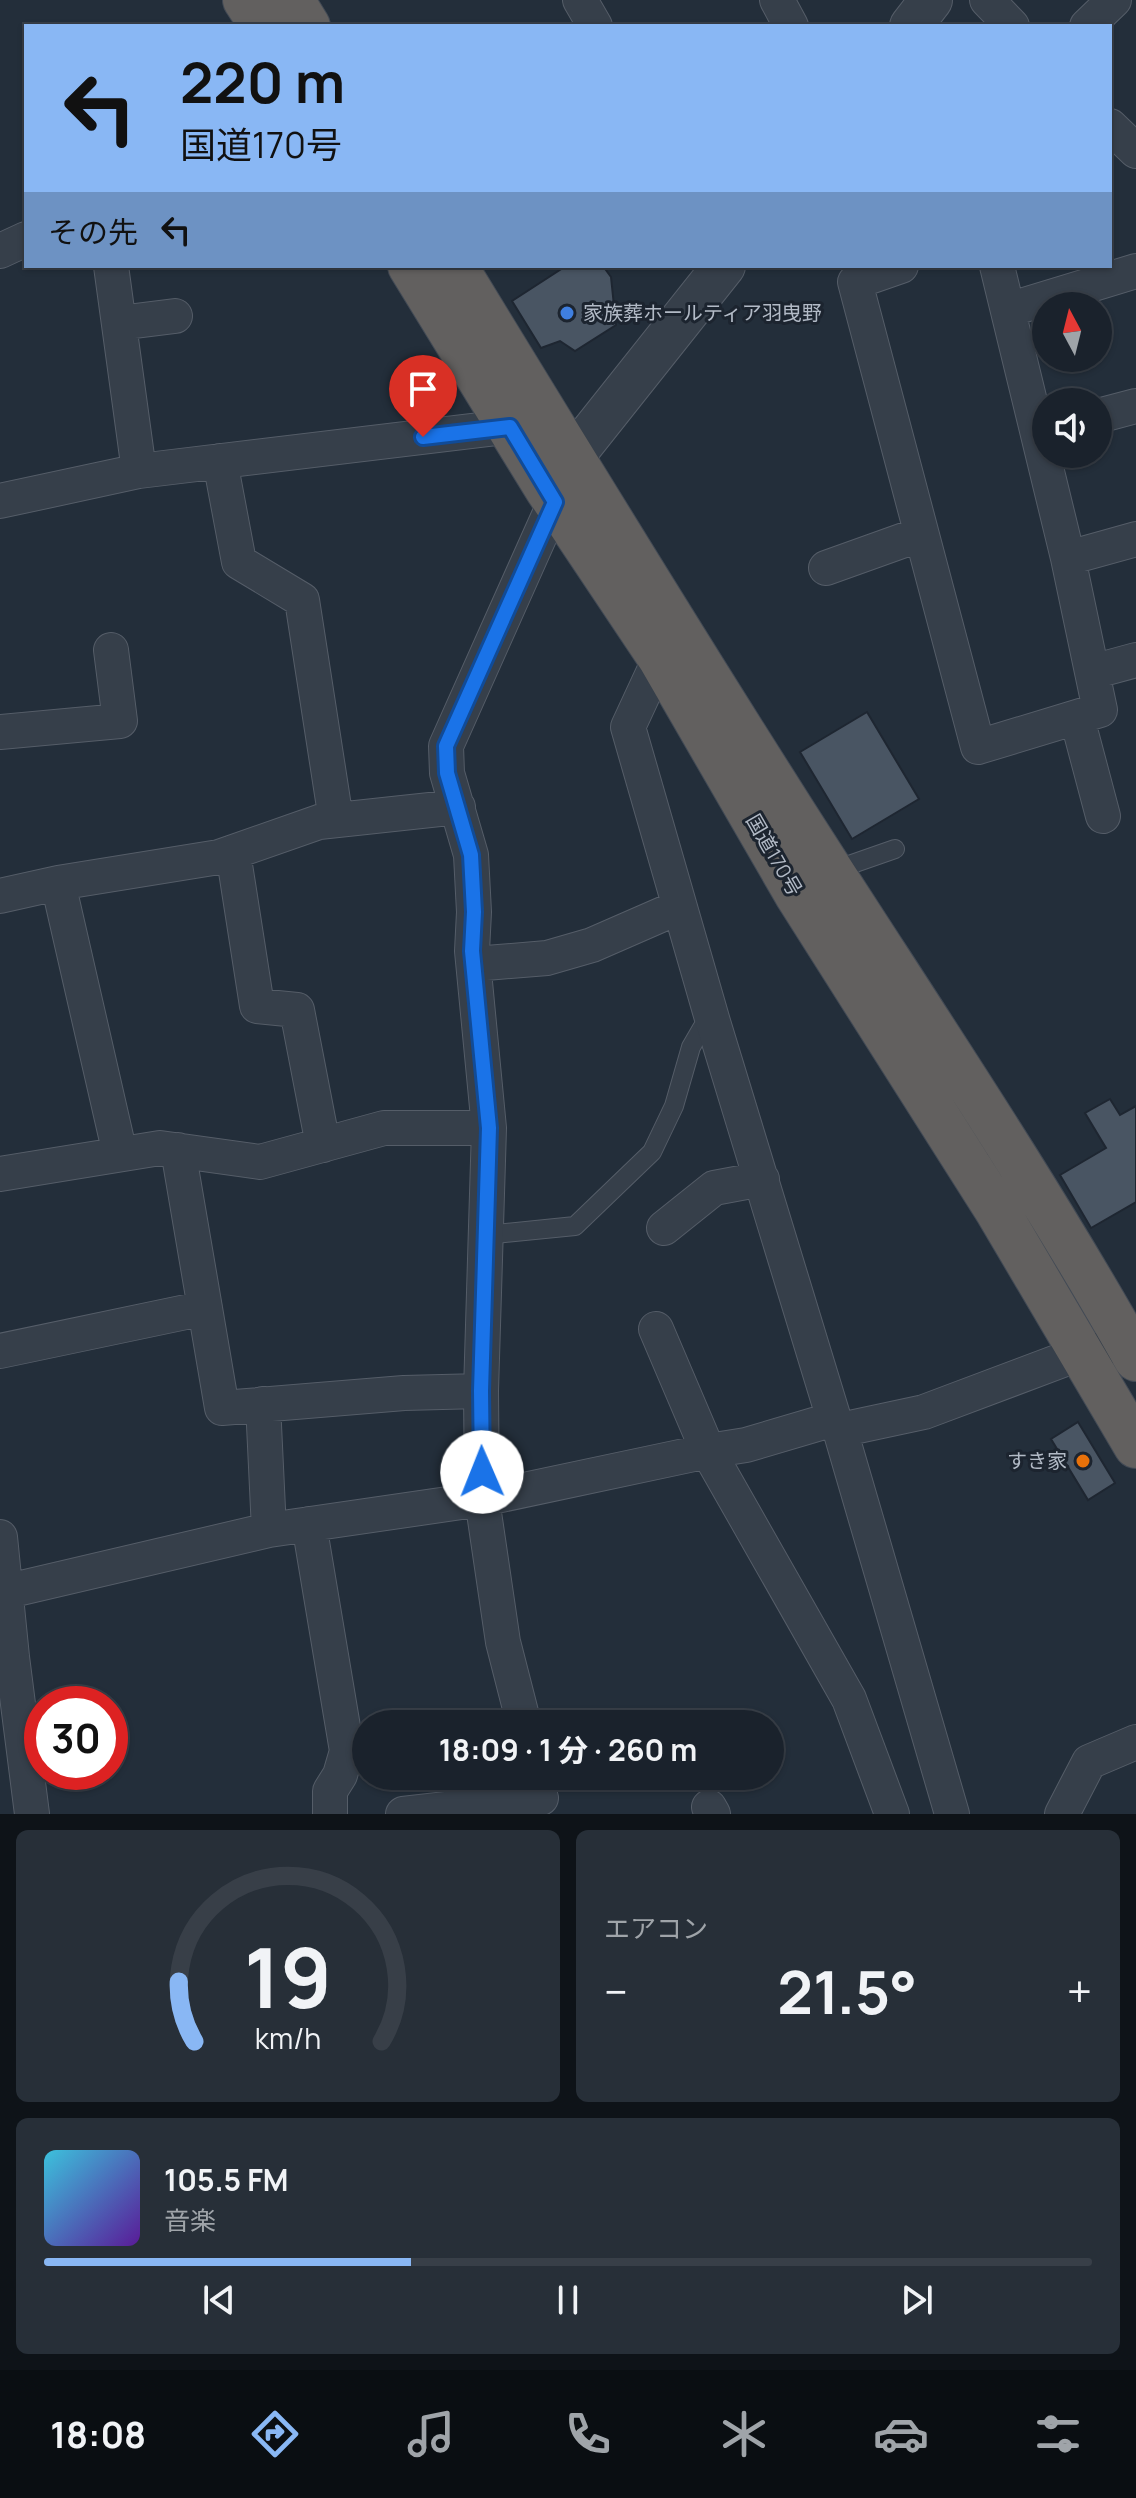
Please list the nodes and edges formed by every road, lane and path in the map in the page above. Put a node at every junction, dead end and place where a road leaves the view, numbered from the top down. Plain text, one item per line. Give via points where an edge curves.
1 (245, 0) edge
2 (292, 0) edge
3 (580, 0) edge
4 (777, 0) edge
5 (931, 0) edge
6 (987, 0) edge
7 (1114, 0) edge
8 (261, 24) edge
9 (307, 24) edge
10 (594, 24) edge
11 (790, 24) edge
12 (913, 24) edge
13 (1010, 24) edge
14 (1089, 24) edge
15 (1112, 128) edge
16 (1136, 151) edge
17 (24, 240) edge
18 (0, 251) edge
19 (111, 268) edge
20 (412, 268) edge
21 (456, 268) edge
22 (722, 268) edge
23 (895, 268) edge
24 (998, 268) edge
25 (1136, 271) edge
26 (1008, 310) junction
27 (175, 316) dead end
28 (119, 323) junction
29 (1032, 395) edge
30 (1136, 406) edge
31 (1112, 412) edge
32 (530, 424) junction
33 (220, 461) junction
34 (1050, 468) edge
35 (139, 471) junction
36 (558, 483) junction
37 (0, 501) edge
38 (921, 534) junction
39 (1136, 539) edge
40 (1068, 558) junction
41 (826, 568) dead end
42 (111, 650) dead end
43 (660, 658) junction
44 (1136, 660) edge
45 (1092, 672) junction
46 (1077, 718) junction
47 (0, 732) edge
48 (458, 807) junction
49 (1103, 816) dead end
50 (336, 820) junction
51 (895, 849) dead end
52 (233, 852) junction
53 (832, 871) junction
54 (58, 883) junction
55 (0, 896) edge
56 (679, 907) junction
57 (474, 964) junction
58 (713, 1022) junction
59 (489, 1128) junction
60 (323, 1145) junction
61 (178, 1150) junction
62 (120, 1154) junction
63 (0, 1174) edge
64 (762, 1179) junction
65 (664, 1228) dead end
66 (486, 1235) junction
67 (205, 1308) junction
68 (656, 1329) dead end
69 (1133, 1349) edge
70 (0, 1351) edge
71 (1081, 1353) junction
72 (481, 1391) junction
73 (263, 1404) junction
74 (837, 1424) junction
75 (1136, 1446) edge
76 (708, 1451) junction
77 (482, 1499) junction
78 (309, 1524) junction
79 (269, 1530) junction
80 (0, 1537) edge
81 (4, 1592) junction
82 (6, 1657) edge
83 (520, 1710) edge
84 (1136, 1742) edge
85 (540, 1796) edge
86 (32, 1814) edge
87 (330, 1814) edge
88 (403, 1814) edge
89 (892, 1814) edge
90 (952, 1814) edge
91 (1062, 1814) edge

1 - 8 highway
2 - 9 highway
3 - 10 street
4 - 11 street
5 - 12 street
6 - 13 street
7 - 14 street
15 - 16 street
17 - 18 street
19 - 28 street
20 - 32 highway, 国道170号
21 - 32 highway, 国道170号
22 - 36 street
23 - 38 street via 855,282
24 - 26 street
25 - 26 street
26 - 29 street
27 - 28 street
28 - 35 street
30 - 31 street
32 - 33 street
32 - 36 highway, 国道170号
33 - 35 street
33 - 50 street via 239,562 302,600
34 - 40 street
35 - 37 street
36 - 43 highway, 国道170号
36 - 48 street via 446,746 447,773
36 - 53 highway, 国道170号
38 - 41 street
38 - 46 street via 978,747
39 - 40 street
40 - 45 street
42 - 47 street via 120,721
43 - 56 street via 628,727
43 - 71 highway, 国道170号 via 797,895
44 - 45 street
45 - 46 street via 1100,710
46 - 49 street
48 - 50 street
48 - 57 street via 471,855
50 - 52 street
51 - 53 lane
52 - 54 street
52 - 60 street via 257,1006 297,1010
53 - 69 highway, 国道170号
54 - 55 street
54 - 62 street
56 - 57 street via 592,945 547,958
56 - 58 street
57 - 59 street
58 - 64 street
58 - 66 lane via 702,1028 691,1047 674,1106 652,1152 575,1226
59 - 60 street via 384,1128
59 - 66 street
60 - 61 street via 260,1162
61 - 62 street
61 - 67 street
62 - 63 street
64 - 65 street via 714,1188
64 - 74 street
66 - 72 street
67 - 70 street
67 - 73 street via 222,1408
68 - 76 street
69 - 71 street
71 - 74 street via 924,1412
71 - 75 highway, 国道170号
72 - 73 street
72 - 77 street
73 - 79 street
74 - 76 street
74 - 90 street
76 - 77 street
76 - 89 street via 849,1699
77 - 78 street
77 - 83 street via 503,1642
78 - 79 street
78 - 87 street via 347,1751 330,1791
79 - 81 street
80 - 81 street
81 - 82 street
82 - 86 street
84 - 91 street via 1089,1762
85 - 88 street

